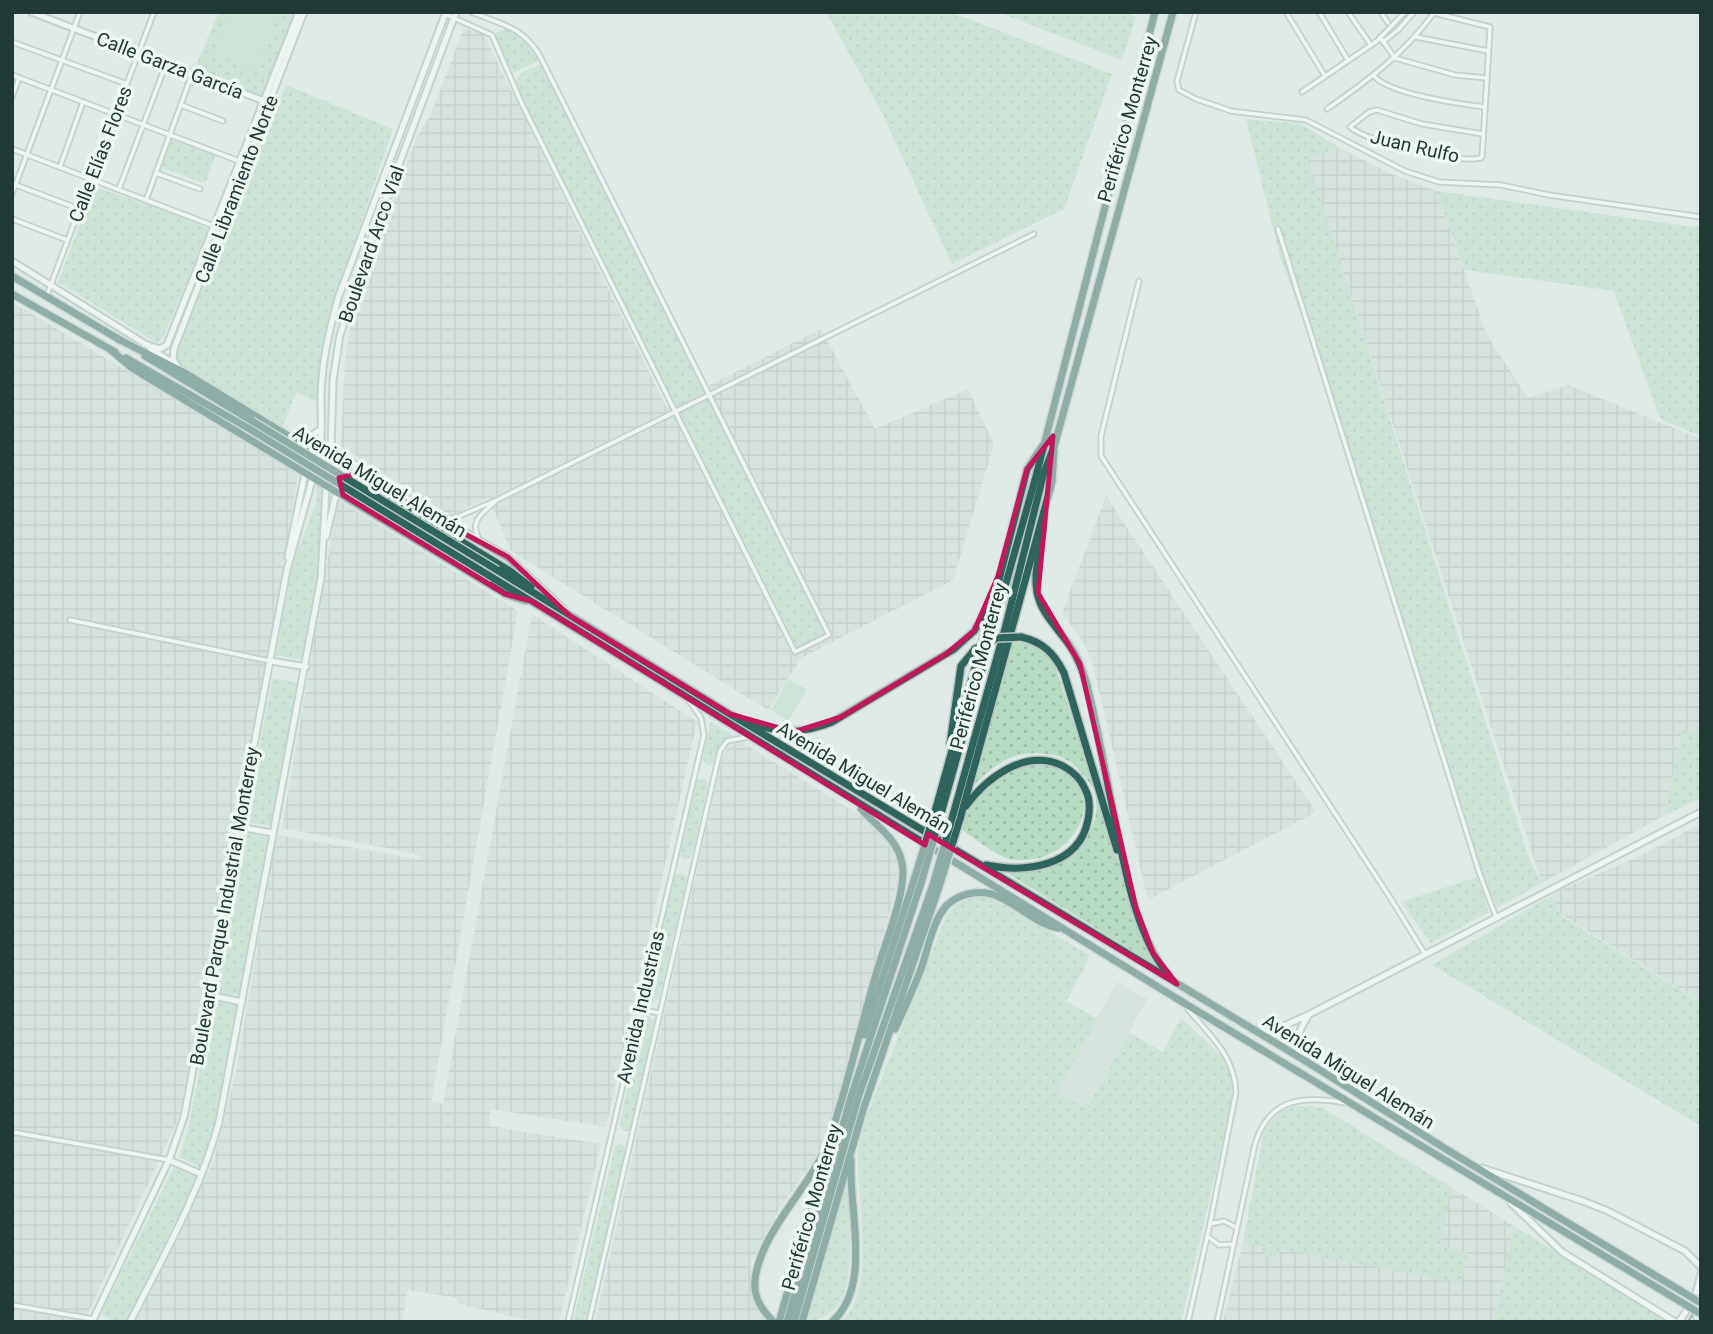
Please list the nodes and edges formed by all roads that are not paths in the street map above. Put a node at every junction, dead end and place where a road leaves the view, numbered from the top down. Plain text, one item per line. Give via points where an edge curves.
1 (31, 12) edge
2 (80, 12) edge
3 (154, 12) edge
4 (299, 12) edge
5 (304, 12) edge
6 (471, 12) edge
7 (1155, 12) edge
8 (1173, 12) edge
9 (1196, 12) edge
10 (1286, 12) edge
11 (1319, 12) edge
12 (1348, 12) edge
13 (1381, 12) edge
14 (1405, 12) edge
15 (1414, 12) edge
16 (445, 13) edge
17 (1431, 13) edge
18 (455, 15) edge
19 (1388, 23) dead end
20 (74, 28) junction
21 (1416, 37) junction
22 (1378, 39) junction
23 (12, 42) edge
24 (1383, 42) junction
25 (1371, 45) junction
26 (1488, 51) junction
27 (139, 53) junction
28 (1395, 58) junction
29 (1348, 60) junction
30 (62, 61) junction
31 (281, 63) junction
32 (166, 64) junction
33 (192, 74) junction
34 (12, 75) edge
35 (1325, 76) junction
36 (1373, 76) junction
37 (19, 78) junction
38 (1487, 78) junction
39 (127, 84) junction
40 (51, 90) junction
41 (1302, 92) dead end
42 (12, 97) edge
43 (83, 102) junction
44 (266, 102) junction
45 (181, 105) junction
46 (1485, 107) junction
47 (1326, 109) dead end
48 (116, 114) junction
49 (223, 121) dead end
50 (142, 124) junction
51 (169, 134) junction
52 (1483, 134) junction
53 (12, 149) edge
54 (394, 149) junction
55 (402, 152) junction
56 (27, 155) junction
57 (239, 160) junction
58 (60, 167) junction
59 (12, 172) edge
60 (20, 173) junction
61 (156, 173) junction
62 (237, 176) junction
63 (92, 180) junction
64 (16, 185) junction
65 (200, 189) dead end
66 (118, 190) junction
67 (12, 194) edge
68 (146, 200) junction
69 (80, 209) junction
70 (1701, 217) edge
71 (12, 219) edge
72 (214, 226) junction
73 (1278, 229) dead end
74 (1034, 234) dead end
75 (67, 240) junction
76 (12, 261) edge
77 (12, 276) edge
78 (1139, 281) dead end
79 (50, 286) junction
80 (12, 294) edge
81 (47, 296) junction
82 (131, 336) junction
83 (118, 339) junction
84 (111, 350) junction
85 (177, 366) junction
86 (185, 373) junction
87 (708, 395) junction
88 (674, 412) junction
89 (250, 425) junction
90 (321, 429) junction
91 (301, 443) junction
92 (1044, 445) junction
93 (1054, 447) junction
94 (331, 449) junction
95 (320, 453) junction
96 (331, 460) junction
97 (292, 465) junction
98 (305, 473) junction
99 (354, 474) junction
100 (313, 477) junction
101 (326, 484) junction
102 (342, 494) junction
103 (393, 499) junction
104 (497, 500) junction
105 (415, 503) junction
106 (1044, 512) junction
107 (439, 518) junction
108 (486, 545) junction
109 (323, 558) junction
110 (287, 570) junction
111 (495, 574) junction
112 (998, 576) junction
113 (531, 601) junction
114 (547, 601) junction
115 (570, 616) junction
116 (70, 620) dead end
117 (271, 661) junction
118 (306, 667) junction
119 (686, 696) junction
120 (730, 714) junction
121 (750, 737) junction
122 (948, 767) junction
123 (857, 803) junction
124 (939, 809) junction
125 (1701, 812) edge
126 (958, 815) junction
127 (238, 827) junction
128 (273, 833) junction
129 (1123, 859) junction
130 (979, 863) junction
131 (918, 879) junction
132 (936, 886) junction
133 (1496, 918) junction
134 (1064, 929) junction
135 (1425, 954) junction
136 (1177, 984) junction
137 (208, 995) junction
138 (242, 1002) junction
139 (1184, 1003) junction
140 (639, 1009) junction
141 (659, 1013) junction
142 (1310, 1014) junction
143 (1253, 1029) junction
144 (1304, 1060) junction
145 (878, 1068) junction
146 (848, 1079) junction
147 (1349, 1103) junction
148 (12, 1132) edge
149 (830, 1139) junction
150 (854, 1142) junction
151 (1454, 1154) junction
152 (169, 1160) junction
153 (201, 1174) junction
154 (1501, 1194) junction
155 (1210, 1224) junction
156 (1237, 1228) junction
157 (1207, 1237) junction
158 (1234, 1243) junction
159 (1701, 1267) edge
160 (1701, 1273) edge
161 (1701, 1303) edge
162 (12, 1305) edge
163 (1701, 1309) edge
164 (1699, 1318) edge
165 (94, 1321) edge
166 (775, 1321) edge
167 (130, 1322) edge
168 (568, 1322) edge
169 (589, 1322) edge
170 (787, 1322) edge
171 (794, 1322) edge
172 (802, 1322) edge
173 (832, 1322) edge
174 (1188, 1322) edge
175 (1217, 1322) edge
176 (1677, 1322) edge

1 - 20 street, Calle Garza García
2 - 20 street
3 - 27 street, Calle Elías Flores
4 - 31 street, Calle Libramiento Norte
5 - 31 street, Calle Libramiento Norte
6 - 87 street via 516,29 535,47
7 - 92 highway, Periférico Monterrey
8 - 93 highway, Periférico Monterrey
9 - 70 street via 1177,81 1179,90 1196,99 1231,111 1306,120 1405,171 1439,182 1500,185
10 - 35 street
11 - 29 street
12 - 25 street
13 - 19 street
14 - 22 street
15 - 24 street
16 - 18 street
16 - 54 street, Boulevard Arco Vial
17 - 21 street
17 - 26 street via 1486,24 1490,29
18 - 55 street, Boulevard Arco Vial
18 - 88 street via 494,38
20 - 27 street, Calle Garza García
20 - 30 street
21 - 26 street
21 - 28 street
22 - 24 street
22 - 25 street
23 - 30 street
24 - 28 street
25 - 29 street
26 - 38 street
27 - 32 street, Calle Garza García
27 - 39 street, Calle Elías Flores
28 - 36 street
28 - 38 street via 1455,75
29 - 35 street
30 - 39 street
30 - 40 street
31 - 44 street, Calle Libramiento Norte
32 - 33 street, Calle Garza García
32 - 50 street
33 - 44 street, Calle Garza García
33 - 45 street
34 - 37 street
35 - 41 street
36 - 46 street via 1412,93
36 - 47 street
37 - 40 street
37 - 42 street
38 - 46 street
39 - 48 street, Calle Elías Flores
40 - 43 street
40 - 56 street
43 - 48 street
43 - 58 street
44 - 57 street, Calle Libramiento Norte
44 - 62 street, Calle Libramiento Norte
45 - 49 street
45 - 51 street
46 - 52 street
48 - 50 street
48 - 63 street, Calle Elías Flores
50 - 51 street
50 - 66 street
51 - 57 street
51 - 61 street
52 - 52 street, Juan Rulfo via 1377,110 1351,125 1365,136 1396,146 1477,160 1482,157
53 - 56 street
54 - 55 street
54 - 90 street, Boulevard Arco Vial via 338,298 321,381
55 - 94 street, Boulevard Arco Vial via 340,335
56 - 58 street
56 - 60 street
57 - 62 street, Calle Libramiento Norte
58 - 63 street
59 - 60 street
60 - 64 street
61 - 65 street
61 - 68 street
62 - 72 street, Calle Libramiento Norte
62 - 85 street, Calle Libramiento Norte via 174,349
63 - 66 street
63 - 69 street, Calle Elías Flores
64 - 67 street
64 - 69 street
66 - 68 street
68 - 72 street
69 - 75 street, Calle Elías Flores
71 - 75 street
72 - 82 street, Calle Libramiento Norte via 165,347 155,349
73 - 133 street
74 - 87 street
75 - 79 street, Calle Elías Flores
76 - 79 street
77 - 81 highway, Avenida Miguel Alemán
78 - 135 street via 1101,436 1101,457
79 - 81 street, Calle Elías Flores
79 - 82 street
80 - 84 highway, Avenida Miguel Alemán
81 - 83 highway, Avenida Miguel Alemán
82 - 85 street
83 - 86 highway
83 - 89 highway, Avenida Miguel Alemán
84 - 89 highway, Avenida Miguel Alemán
84 - 97 highway via 132,368
85 - 86 street
86 - 91 highway
87 - 88 street
87 - 88 street via 829,635 795,652
88 - 104 street
89 - 111 highway, Avenida Miguel Alemán, bridge
90 - 91 street
90 - 95 street, Boulevard Arco Vial
91 - 95 highway
91 - 97 highway
92 - 112 highway via 1027,468
92 - 124 highway, Periférico Monterrey
93 - 106 highway
93 - 126 highway, Periférico Monterrey
94 - 96 street, Boulevard Arco Vial
94 - 105 street
95 - 96 highway
95 - 100 street, Boulevard Arco Vial
96 - 99 highway
96 - 101 street, Boulevard Arco Vial
97 - 98 highway
98 - 100 highway
98 - 110 street
99 - 102 highway via 339,478
99 - 103 highway
100 - 101 highway
100 - 110 street, Boulevard Parque Industrial Monterrey
101 - 102 highway
101 - 109 street, Boulevard Parque Industrial Monterrey
102 - 109 street via 335,498
102 - 113 highway via 510,596
103 - 105 street
103 - 114 highway via 510,571
104 - 107 street via 457,517
104 - 108 street via 475,525 476,535
105 - 107 street
106 - 126 highway
106 - 129 highway via 1038,593 1047,616 1075,654 1086,682
107 - 108 street
108 - 115 street via 518,566
109 - 118 street, Boulevard Parque Industrial Monterrey
110 - 117 street, Boulevard Parque Industrial Monterrey
111 - 113 highway, Avenida Miguel Alemán
111 - 114 highway, Avenida Miguel Alemán
112 - 120 highway via 984,616 968,637 831,722 785,731 766,729
112 - 122 highway
113 - 119 highway, Avenida Miguel Alemán
114 - 115 highway, Avenida Miguel Alemán
115 - 120 highway, Avenida Miguel Alemán
116 - 117 street
117 - 118 street
117 - 127 street, Boulevard Parque Industrial Monterrey
118 - 128 street, Boulevard Parque Industrial Monterrey
119 - 121 highway, Avenida Miguel Alemán
119 - 140 street, Avenida Industrias via 701,718 704,735
120 - 130 highway, Avenida Miguel Alemán
121 - 123 highway, Avenida Miguel Alemán
121 - 141 street, Avenida Industrias via 730,740 720,749
122 - 124 highway
122 - 129 highway, bridge via 961,666 975,649 997,638 1021,637 1044,645 1064,673
123 - 134 highway, Avenida Miguel Alemán
123 - 146 highway via 894,842 904,880
124 - 131 highway, Periférico Monterrey, bridge
125 - 133 street
126 - 130 highway via 995,776 1036,761 1064,767 1087,792 1085,832 1068,853 1034,867
126 - 132 highway, Periférico Monterrey, bridge
127 - 128 street
127 - 137 street, Boulevard Parque Industrial Monterrey
128 - 138 street, Boulevard Parque Industrial Monterrey
129 - 136 highway via 1149,944
130 - 136 highway, Avenida Miguel Alemán
131 - 146 highway
131 - 170 highway, Periférico Monterrey
132 - 145 highway
132 - 171 highway, Periférico Monterrey via 859,1095
133 - 135 street
134 - 139 highway, Avenida Miguel Alemán
134 - 145 highway via 1043,923 990,894 966,894 952,901 938,920
135 - 142 street
136 - 143 highway, Avenida Miguel Alemán
137 - 138 street
137 - 152 street, Boulevard Parque Industrial Monterrey via 187,1103
138 - 153 street, Boulevard Parque Industrial Monterrey via 219,1122
139 - 147 highway, Avenida Miguel Alemán
139 - 155 street via 1224,1052 1235,1076 1235,1106
140 - 141 street
140 - 168 street, Avenida Industrias
141 - 169 street, Avenida Industrias
142 - 143 street via 1270,1032
142 - 144 street via 1297,1037
143 - 144 highway, Avenida Miguel Alemán
144 - 151 highway, Avenida Miguel Alemán
145 - 150 highway
146 - 149 highway
147 - 154 highway, Avenida Miguel Alemán
147 - 156 street via 1296,1101 1270,1115 1255,1144
148 - 152 street
149 - 166 highway
149 - 166 highway via 758,1265 755,1290 760,1306
150 - 172 highway
150 - 173 highway via 855,1268 847,1302
151 - 159 street via 1608,1212 1685,1251
151 - 161 highway, Avenida Miguel Alemán, bridge
152 - 153 street
152 - 165 street, Boulevard Parque Industrial Monterrey
153 - 167 street, Boulevard Parque Industrial Monterrey
154 - 164 highway, Avenida Miguel Alemán, bridge
154 - 176 street via 1562,1252
155 - 156 street via 1224,1221
155 - 157 street
156 - 158 street
157 - 158 street via 1219,1245
157 - 174 street
158 - 175 street
160 - 176 street via 1695,1298
162 - 165 street
163 - 164 street

